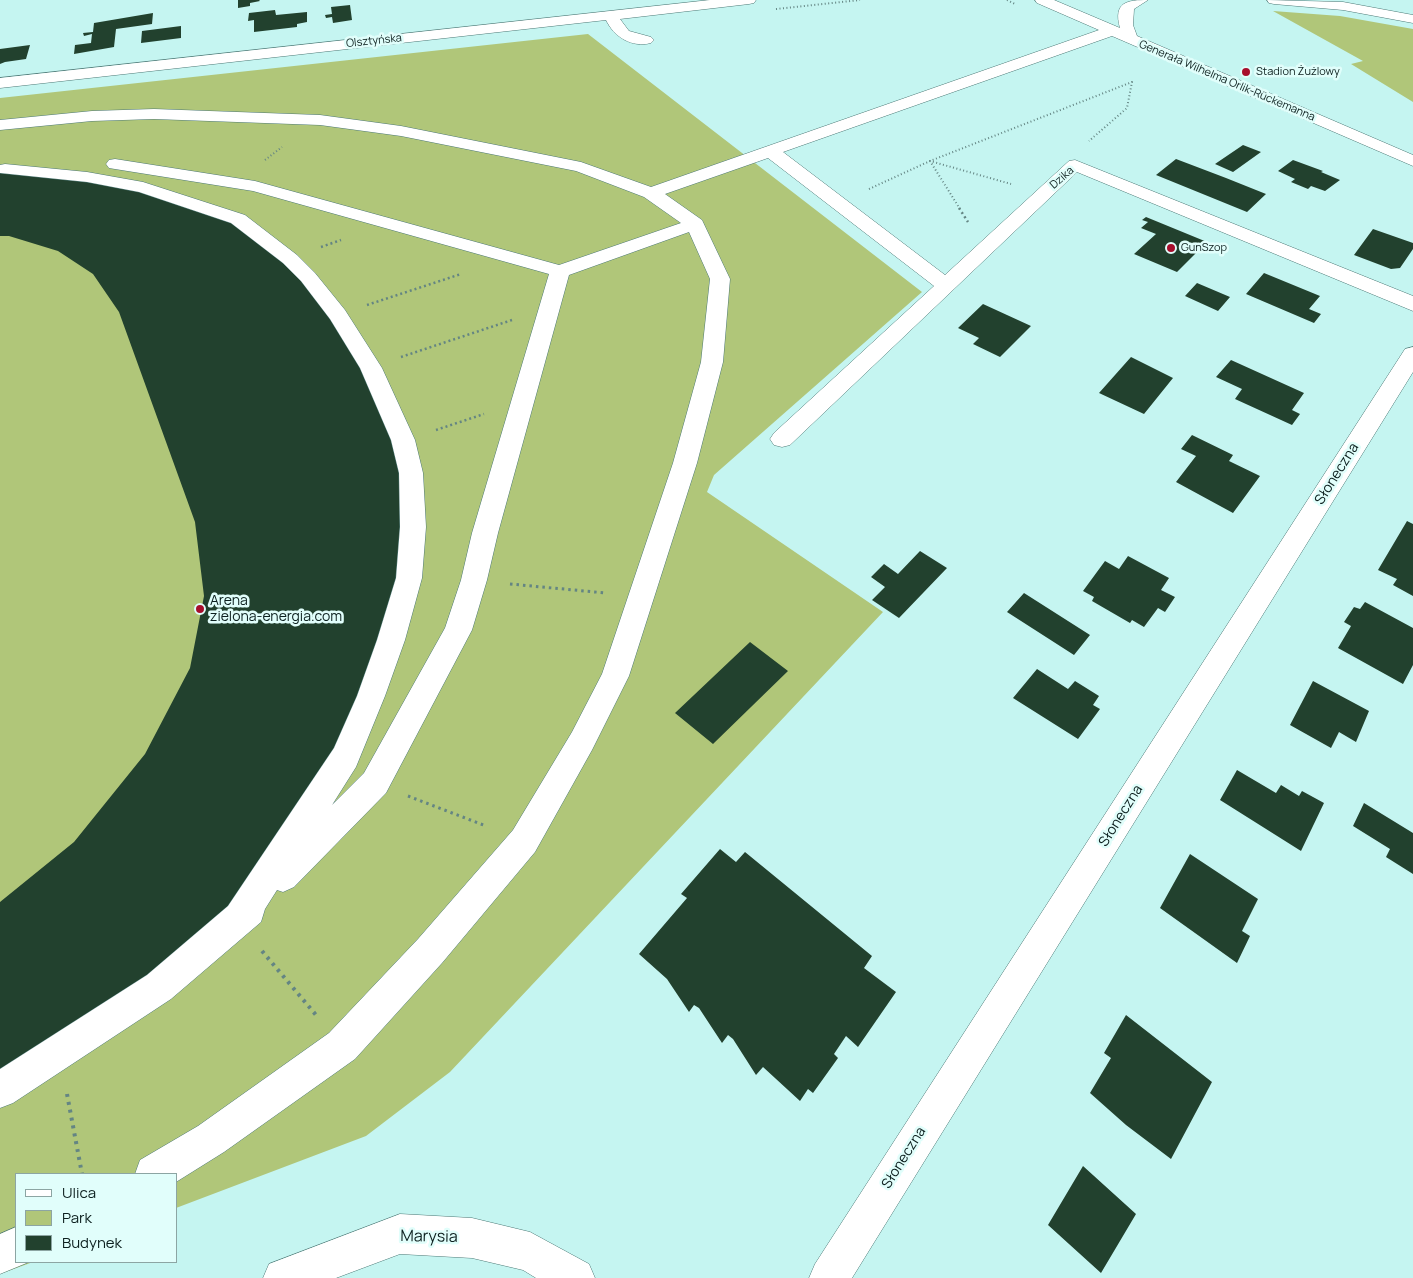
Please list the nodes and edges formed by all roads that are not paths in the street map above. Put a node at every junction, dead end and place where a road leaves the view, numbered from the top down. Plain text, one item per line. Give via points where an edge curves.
1 (749, 0) edge
2 (1042, 0) edge
3 (1141, 0) edge
4 (1274, 0) edge
5 (611, 15) junction
6 (1413, 19) edge
7 (1112, 31) junction
8 (1131, 39) junction
9 (646, 40) dead end
10 (0, 82) edge
11 (0, 125) edge
12 (770, 152) junction
13 (1413, 161) edge
14 (3, 170) edge
15 (652, 193) junction
16 (694, 224) junction
17 (560, 271) junction
18 (946, 285) junction
19 (1413, 304) edge
20 (1413, 354) edge
21 (782, 439) dead end
22 (237, 922) junction
23 (0, 1090) edge
24 (156, 1173) edge
25 (15, 1246) edge
26 (0, 1254) edge
27 (283, 1278) edge
28 (575, 1278) edge
29 (829, 1278) edge

1 - 5 street, Olsztyńska
2 - 7 street, Generała Wilhelma Orlik-Rückemanna
3 - 8 street via 1127,7 1126,25
4 - 6 street via 1343,6
5 - 9 street via 616,28 628,38
5 - 10 street, Olsztyńska
7 - 8 street, Generała Wilhelma Orlik-Rückemanna
7 - 12 street
8 - 13 street, Generała Wilhelma Orlik-Rückemanna
11 - 15 street via 154,114 320,120 401,131 581,168
12 - 15 street
12 - 18 street
14 - 17 street via 113,164 234,182
14 - 22 street via 88,177 143,187 238,219 290,259 338,315 371,368 403,440 411,473 413,527 409,578 391,640 345,758
15 - 16 street
16 - 17 street
16 - 24 street via 720,278 712,362 685,464 615,676 582,740 524,841 430,951 342,1046 211,1140
17 - 22 street via 458,630 375,783
18 - 19 street, Dzika via 1076,165
18 - 21 street, Dzika
20 - 29 street, Słoneczna
22 - 23 street via 159,987
25 - 26 street
27 - 28 street, Marysia via 400,1234 480,1240 530,1252

